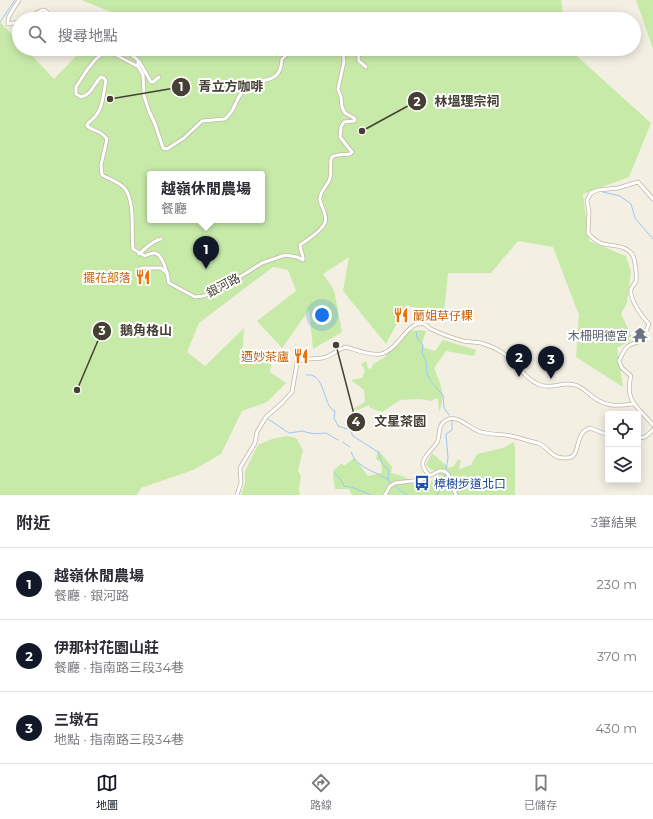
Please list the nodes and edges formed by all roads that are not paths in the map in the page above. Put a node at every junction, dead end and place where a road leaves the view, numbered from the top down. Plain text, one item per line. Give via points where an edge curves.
1 (19, 0) edge
2 (12, 12) edge
3 (12, 13) edge
4 (12, 23) edge
5 (100, 56) edge
6 (118, 56) edge
7 (134, 56) edge
8 (285, 56) edge
9 (344, 56) edge
10 (359, 56) edge
11 (138, 60) junction
12 (138, 66) junction
13 (366, 67) dead end
14 (160, 77) dead end
15 (653, 198) edge
16 (161, 239) dead end
17 (139, 254) junction
18 (141, 268) dead end
19 (167, 273) junction
20 (634, 404) junction
21 (653, 425) edge
22 (653, 430) edge
23 (605, 434) edge
24 (641, 438) edge
25 (429, 475) junction
26 (238, 495) edge
27 (385, 495) edge
28 (456, 495) edge

1 - 2 street
3 - 4 street via 8,24
5 - 17 street via 76,87 76,94 80,97 86,96 101,77 106,81 102,107 87,126 103,133 107,139 101,165 102,175 126,189 133,220 133,249
6 - 12 street
7 - 11 street
8 - 12 street via 282,59 278,76 248,86 225,119 202,121 184,138 167,149 163,148 149,111 144,96 143,75
9 - 19 street, 銀河路 via 338,89 345,113 355,120 344,122 340,137 352,152 332,157 330,179 320,199 326,219 320,230 300,245 303,260 285,255 262,263 204,296 195,296 174,286 170,283
10 - 13 street via 359,61
11 - 12 street
11 - 14 street via 151,82
15 - 20 street via 638,182 598,190 591,193 587,200 588,233 603,244 629,250 634,259 636,280 631,289 632,297 642,317 649,324 642,341 626,346 619,361 622,368 631,376 628,387
16 - 17 street via 148,245
17 - 19 street, 銀河路 via 157,254 163,260
18 - 19 street via 160,268
20 - 21 street
20 - 26 street via 608,405 584,389 566,383 539,385 530,380 512,359 502,352 480,343 464,341 423,324 411,326 390,351 381,354 346,347 324,358 308,358 297,363 292,392 266,416 257,432 255,443 240,468 241,483
22 - 24 street
23 - 25 street via 590,428 585,430 580,435 577,451 573,456 568,459 558,458 539,444 478,430 452,418 441,424 438,441 425,457 422,465
25 - 27 street via 421,480 395,483
25 - 28 street via 444,471 448,474

